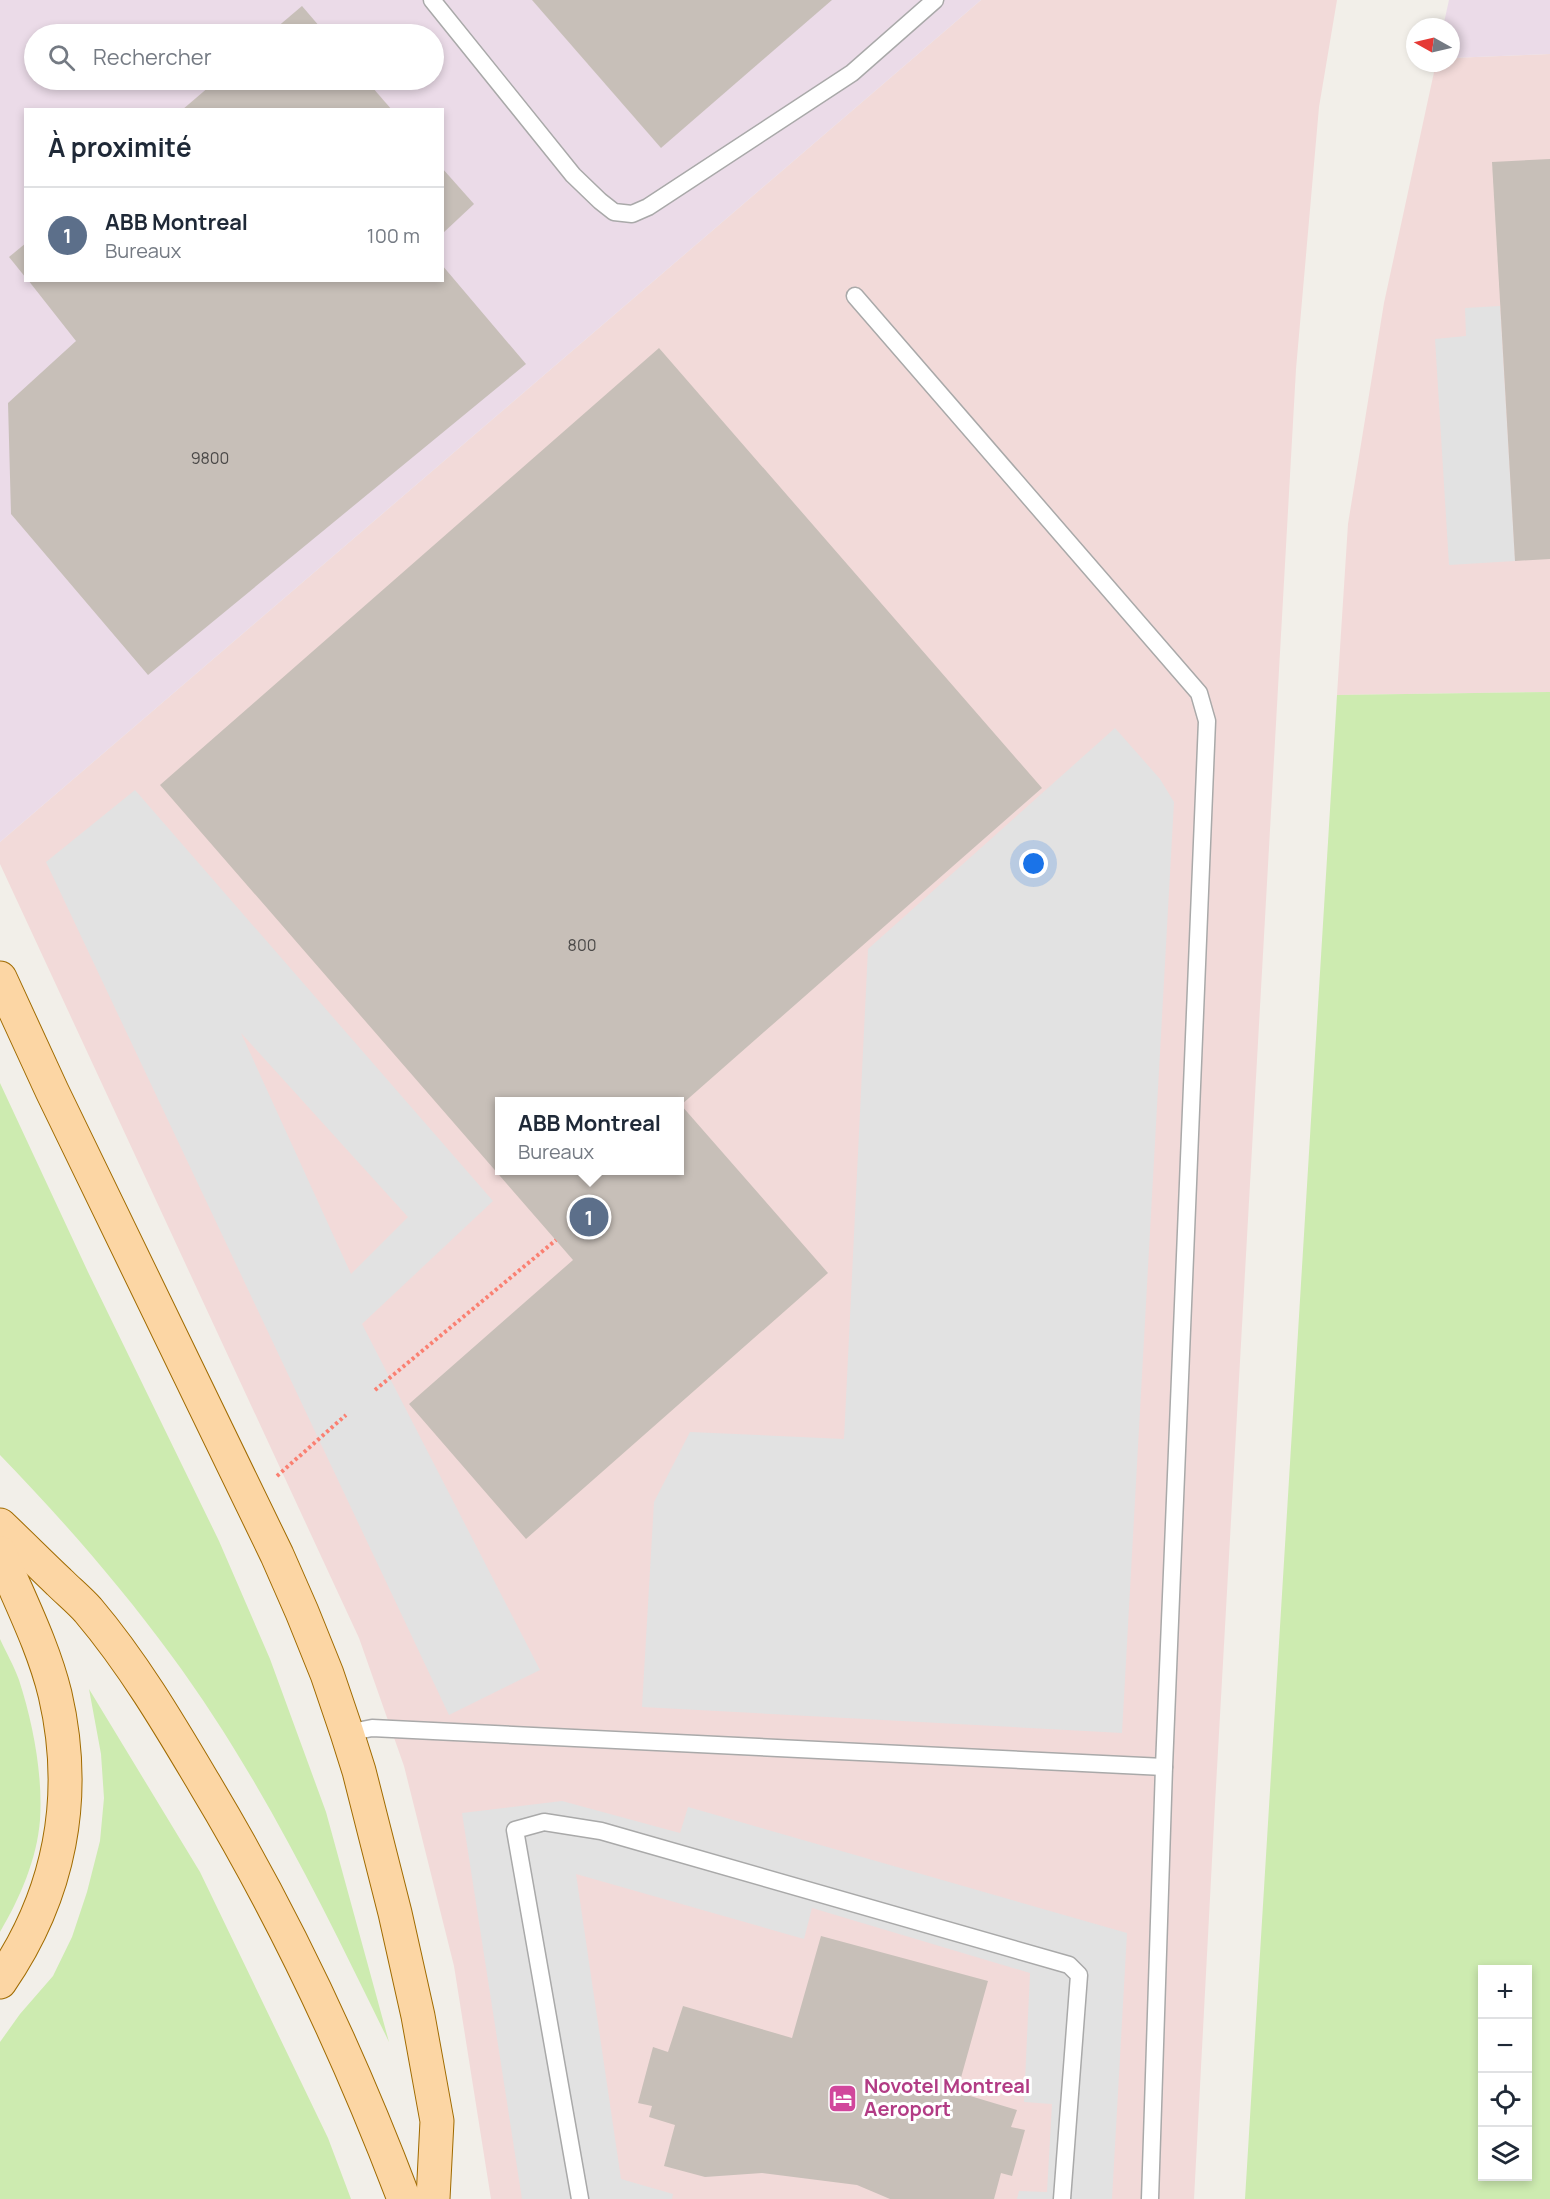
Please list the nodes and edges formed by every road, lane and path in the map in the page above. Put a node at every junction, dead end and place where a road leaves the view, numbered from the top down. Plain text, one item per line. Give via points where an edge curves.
1 (432, 0) edge
2 (935, 0) edge
3 (855, 296) dead end
4 (0, 978) edge
5 (556, 1240) dead end
6 (375, 1390) dead end
7 (346, 1415) dead end
8 (269, 1482) dead end
9 (0, 1525) edge
10 (0, 1553) edge
11 (346, 1733) junction
12 (1164, 1767) junction
13 (0, 1982) edge
14 (404, 2199) edge
15 (433, 2199) edge
16 (580, 2199) edge
17 (1062, 2199) edge
18 (1150, 2199) edge

1 - 2 lane via 573,175 614,212 632,214 852,73
3 - 12 lane via 1199,693 1207,722
4 - 11 main road via 277,1556 323,1664
5 - 6 path
7 - 8 path
9 - 14 main road via 87,1610 138,1678 195,1767 302,1961 338,2037
10 - 13 main road via 55,1692 66,1771 60,1850 53,1873 32,1926
11 - 12 lane via 372,1728
11 - 15 main road via 375,1834 418,2016 437,2121
12 - 18 lane
16 - 17 lane via 515,1830 544,1822 601,1831 1070,1965 1078,1975

